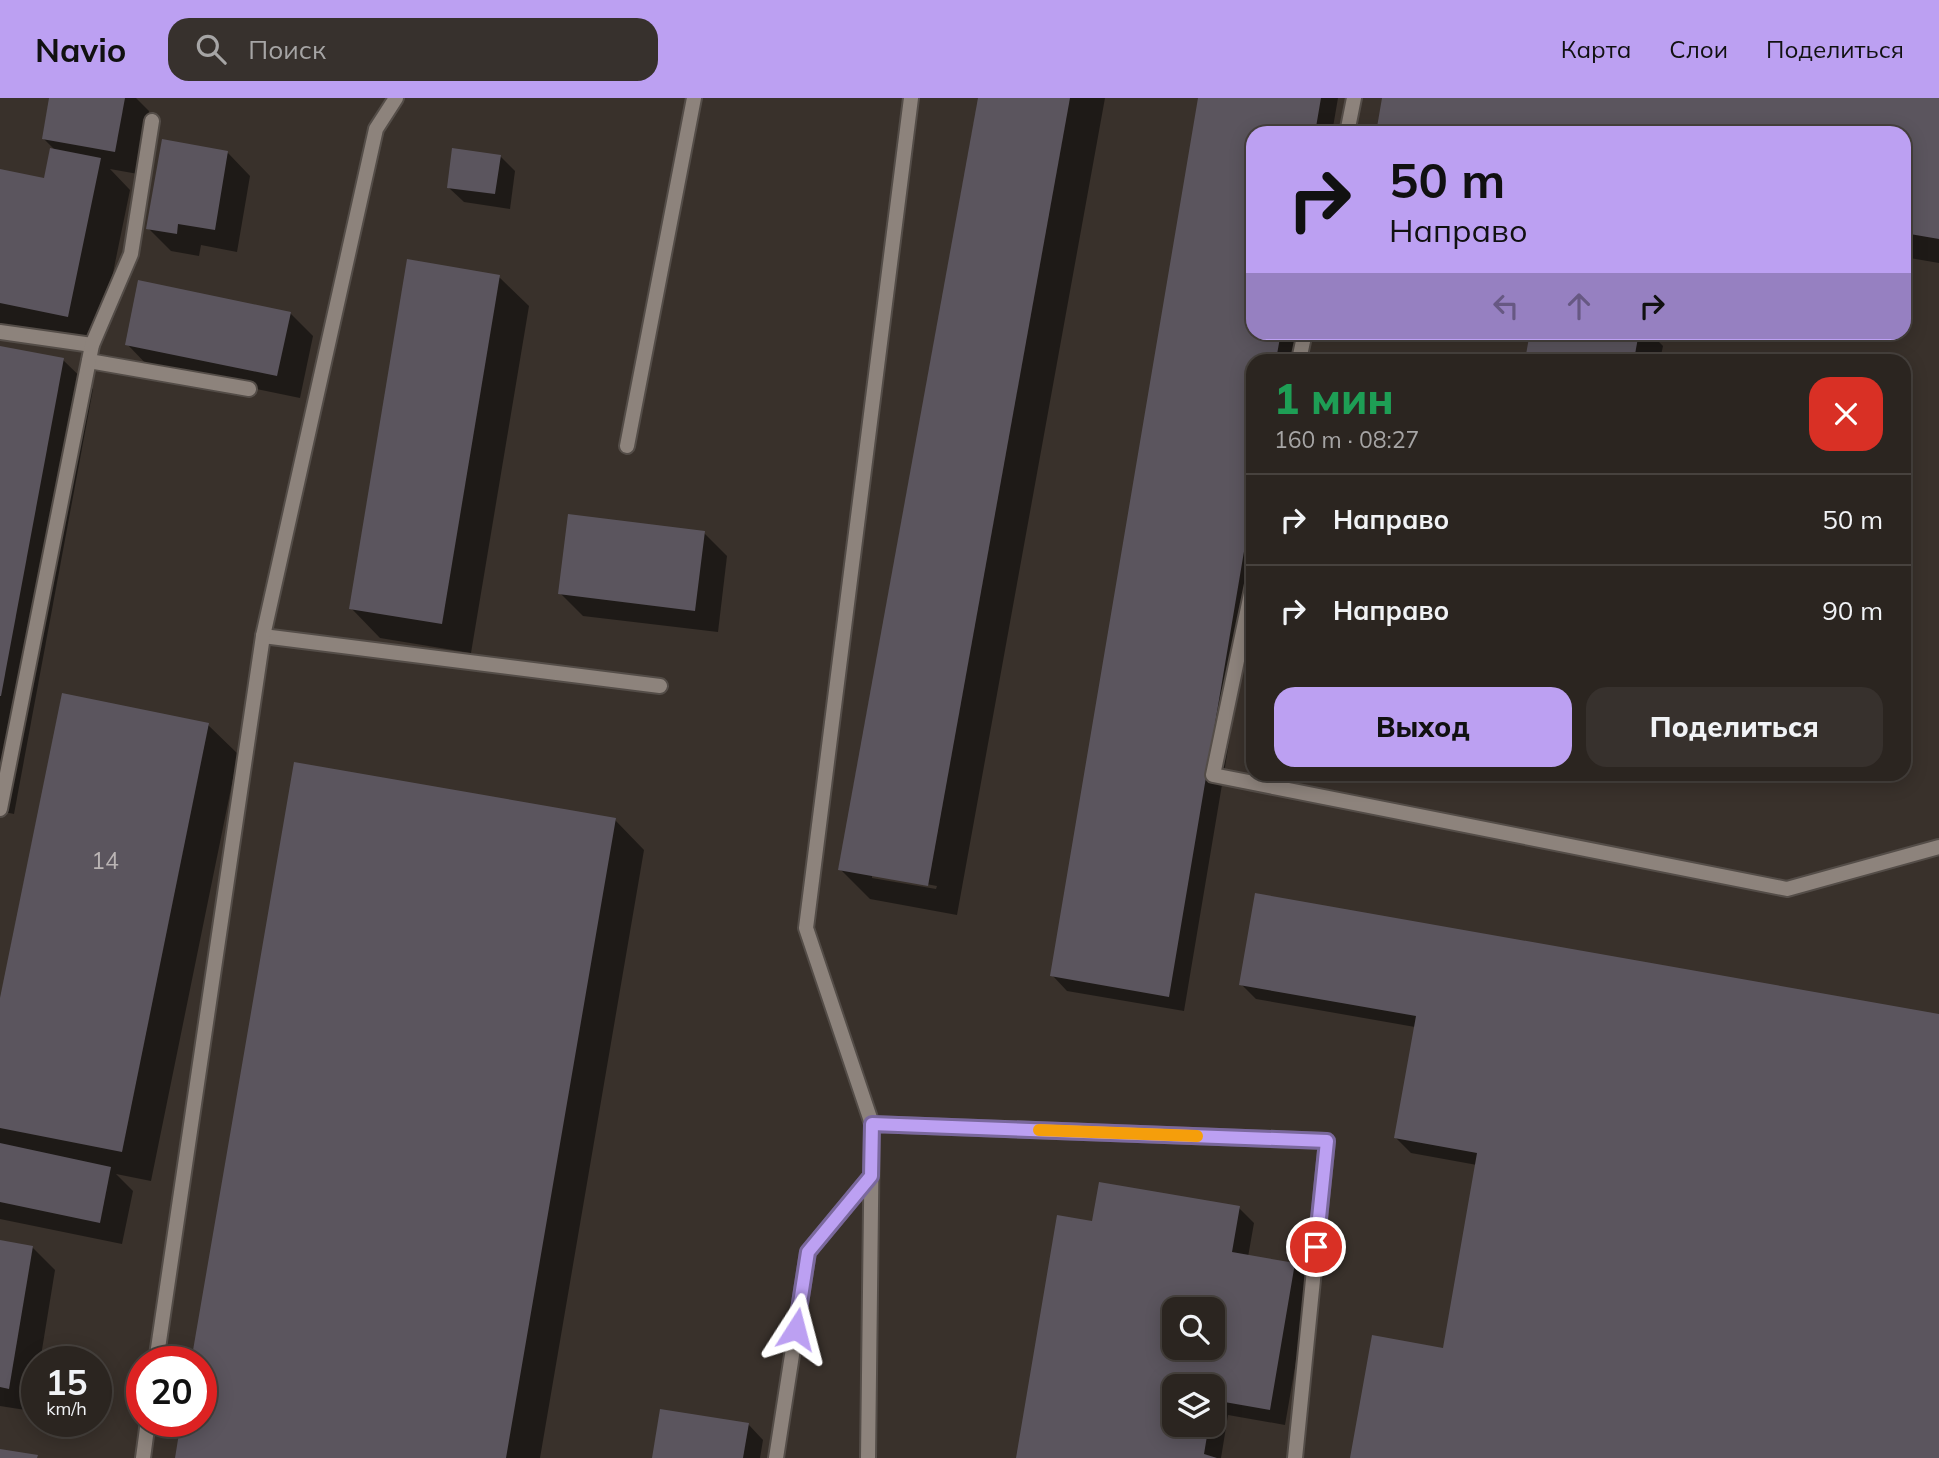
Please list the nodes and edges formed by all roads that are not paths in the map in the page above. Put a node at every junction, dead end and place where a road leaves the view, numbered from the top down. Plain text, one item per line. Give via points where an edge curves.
1 (396, 98) edge
2 (694, 98) edge
3 (911, 98) edge
4 (1354, 98) edge
5 (152, 121) dead end
6 (1348, 126) edge
7 (0, 332) edge
8 (92, 345) junction
9 (89, 361) junction
10 (249, 389) dead end
11 (627, 446) dead end
12 (1246, 617) edge
13 (263, 636) junction
14 (660, 686) dead end
15 (0, 809) edge
16 (1939, 847) edge
17 (872, 1124) junction
18 (871, 1176) junction
19 (158, 1346) edge
20 (146, 1437) edge
21 (143, 1458) edge
22 (776, 1458) edge
23 (868, 1458) edge
24 (1295, 1458) edge

1 - 13 lane via 376,129
2 - 11 lane
3 - 17 lane via 806,928
4 - 6 lane
5 - 8 lane via 131,254
7 - 8 lane
8 - 9 lane
9 - 10 lane
9 - 15 lane
12 - 16 lane via 1213,775 1787,889
13 - 14 lane
13 - 19 lane
17 - 18 lane
17 - 24 lane via 1327,1141
18 - 22 lane via 808,1252
18 - 23 lane
20 - 21 lane

